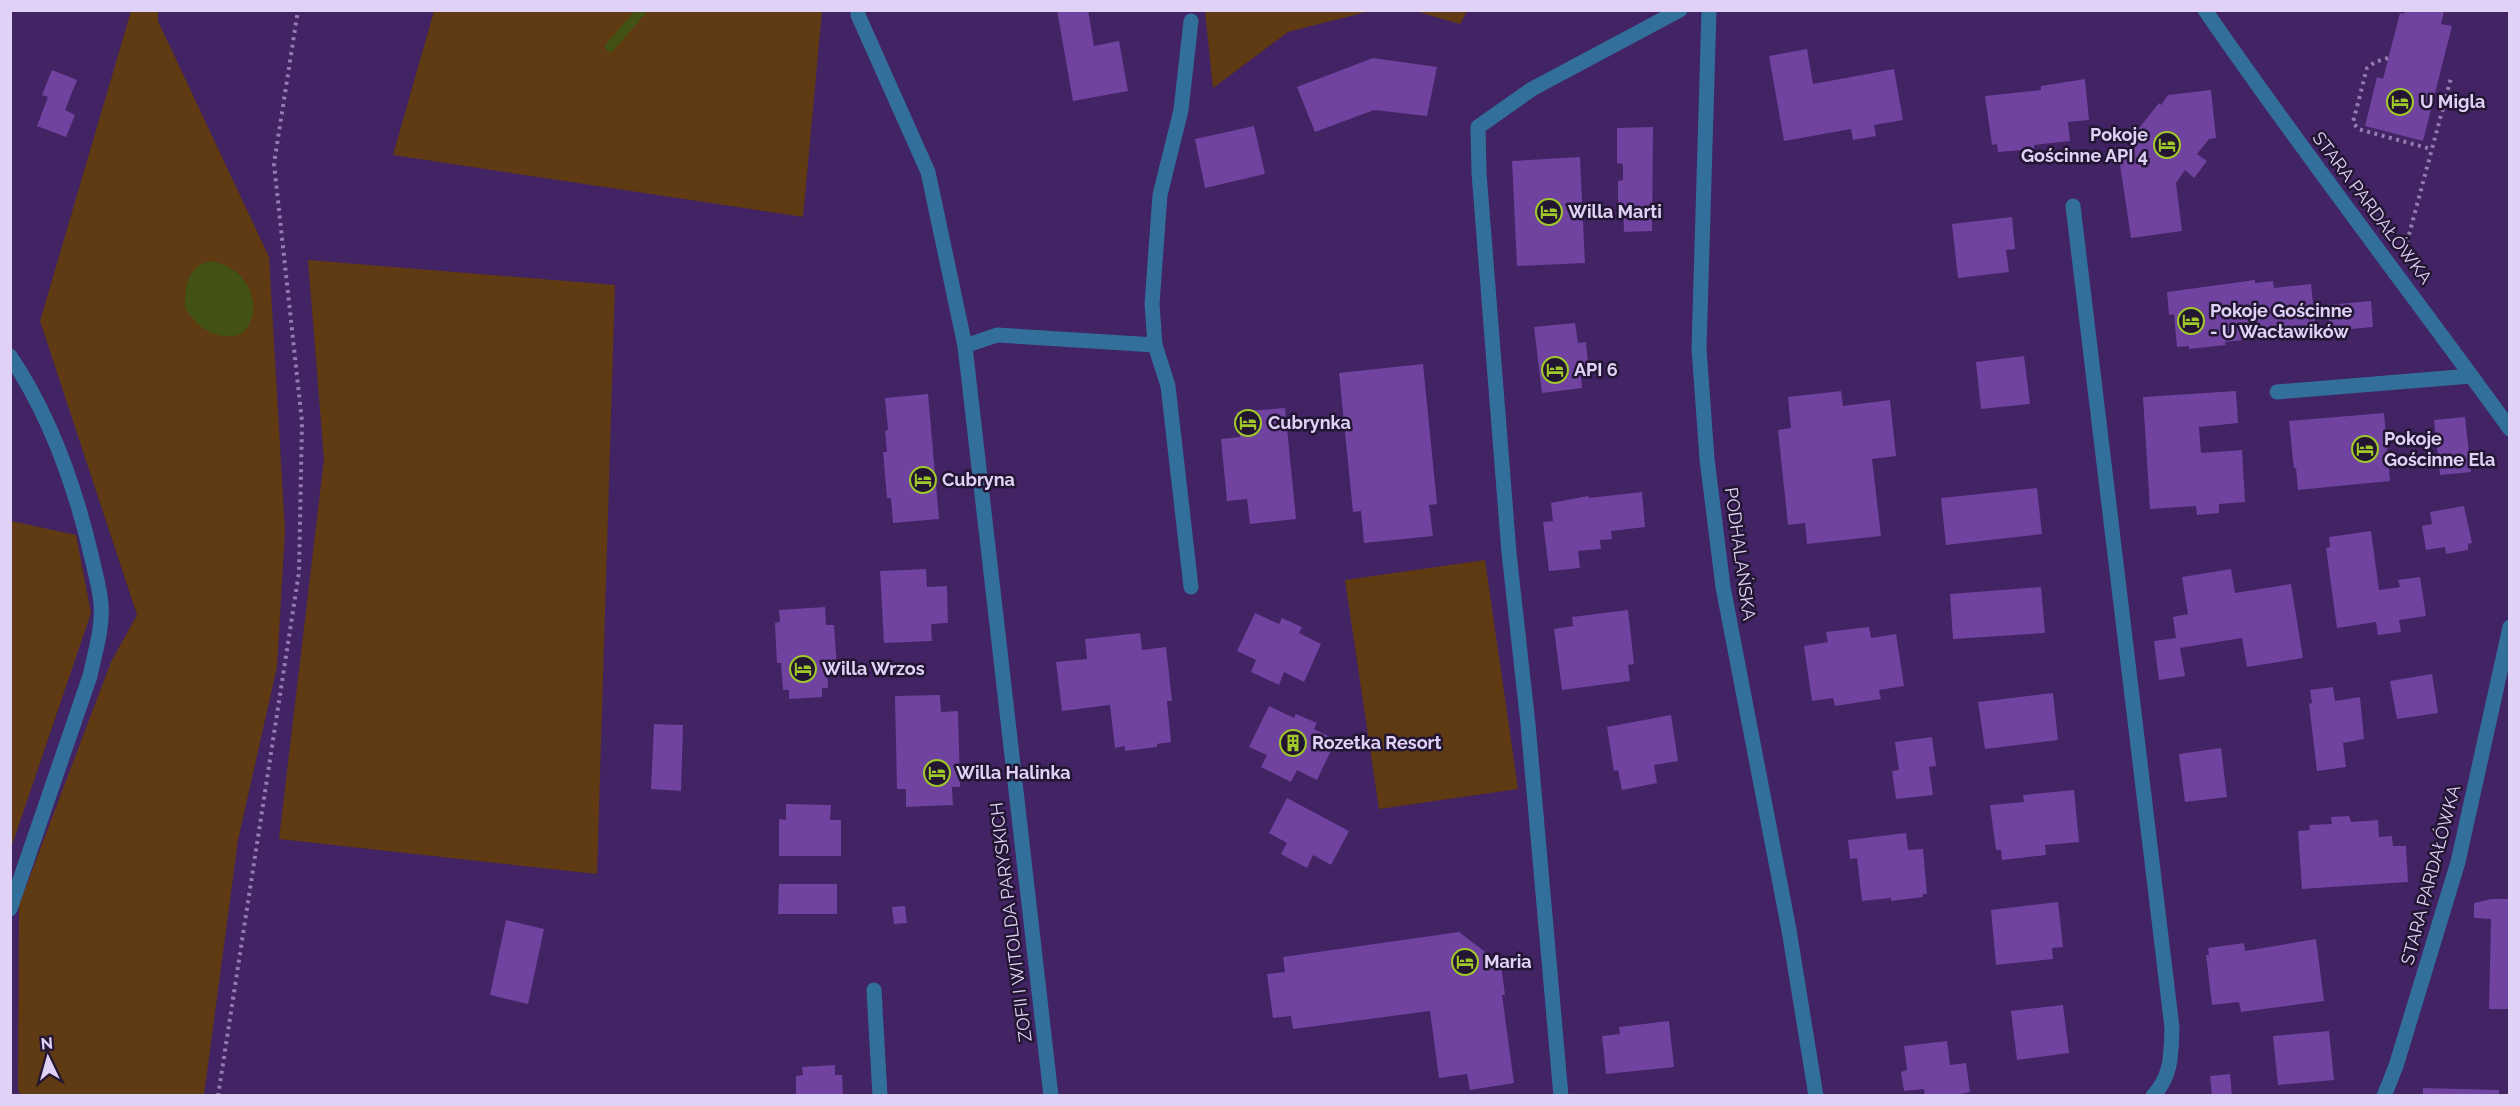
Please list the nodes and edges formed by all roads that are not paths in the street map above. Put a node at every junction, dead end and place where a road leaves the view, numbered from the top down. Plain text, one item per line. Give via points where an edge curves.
1 (858, 10) edge
2 (1680, 10) edge
3 (1709, 10) edge
4 (2205, 10) edge
5 (1191, 21) dead end
6 (2073, 206) dead end
7 (1155, 345) junction
8 (965, 346) junction
9 (10, 356) edge
10 (2471, 376) junction
11 (2277, 392) dead end
12 (2510, 429) edge
13 (1191, 587) dead end
14 (2510, 627) edge
15 (10, 909) edge
16 (874, 990) dead end
17 (880, 1095) edge
18 (1051, 1095) edge
19 (1561, 1095) edge
20 (1816, 1095) edge
21 (2153, 1095) edge
22 (2384, 1095) edge

1 - 8 street, ZOFII I WITOLDA PARYSKICH via 928,172
2 - 19 street via 1532,89 1478,127 1509,553
3 - 20 street, PODHALAŃSKA via 1699,349 1707,459 1723,587 1789,930
4 - 10 street, STARA PARDAŁÓWKA via 2271,107
5 - 7 street via 1181,110 1160,195 1152,304
6 - 21 street via 2172,1028 2170,1062 2164,1083
7 - 8 street via 997,335
7 - 13 street via 1168,386
8 - 18 street, ZOFII I WITOLDA PARYSKICH
9 - 15 street via 48,427 86,532 101,602 101,620 90,676
10 - 11 street
10 - 12 street, STARA PARDAŁÓWKA
14 - 22 street, STARA PARDAŁÓWKA via 2458,862
16 - 17 street

